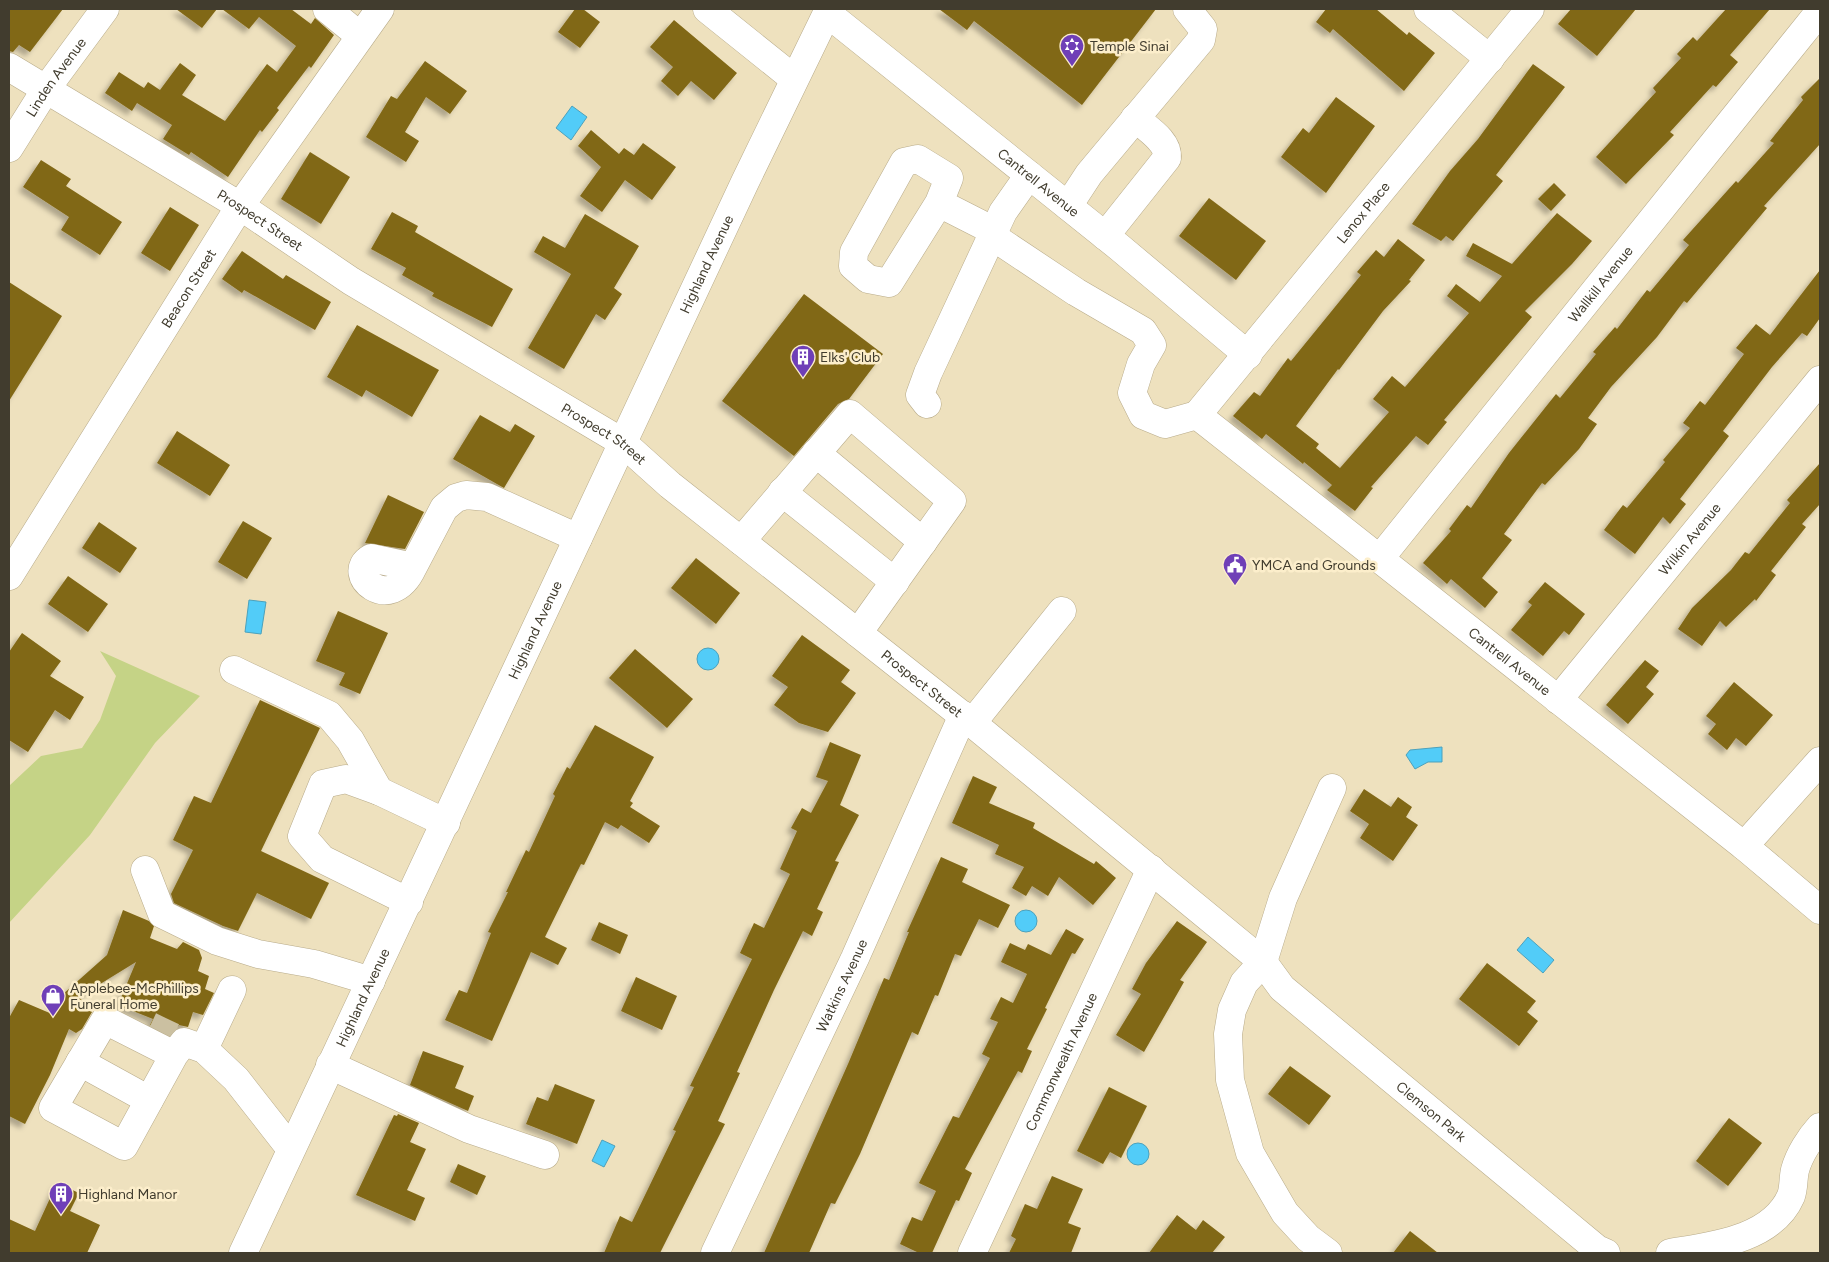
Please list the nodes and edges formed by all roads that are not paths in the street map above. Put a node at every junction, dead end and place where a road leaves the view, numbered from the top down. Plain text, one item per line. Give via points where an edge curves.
1 (105, 9) edge
2 (327, 9) edge
3 (380, 9) edge
4 (707, 9) edge
5 (1187, 9) edge
6 (1428, 9) edge
7 (1530, 9) edge
8 (828, 11) edge
9 (1820, 11) edge
10 (360, 36) junction
11 (1490, 59) junction
12 (9, 67) edge
13 (794, 78) junction
14 (46, 89) junction
15 (1135, 118) junction
16 (9, 148) edge
17 (1029, 175) junction
18 (939, 203) dead end
19 (240, 206) junction
20 (1068, 206) junction
21 (993, 234) junction
22 (1105, 236) junction
23 (1248, 355) junction
24 (1820, 380) edge
25 (927, 404) dead end
26 (1197, 415) junction
27 (622, 442) junction
28 (816, 453) junction
29 (782, 492) junction
30 (578, 538) junction
31 (741, 541) junction
32 (923, 542) junction
33 (1381, 557) junction
34 (413, 566) dead end
35 (9, 576) edge
36 (895, 582) junction
37 (1062, 611) dead end
38 (858, 633) junction
39 (234, 670) dead end
40 (1558, 700) junction
41 (967, 719) junction
42 (1820, 761) edge
43 (1332, 788) dead end
44 (380, 791) junction
45 (446, 823) junction
46 (1744, 846) junction
47 (1151, 869) junction
48 (145, 870) dead end
49 (409, 902) junction
50 (1820, 910) edge
51 (1263, 962) junction
52 (371, 981) junction
53 (232, 990) dead end
54 (168, 1040) junction
55 (80, 1062) junction
56 (330, 1065) junction
57 (149, 1100) junction
58 (1820, 1127) edge
59 (290, 1148) junction
60 (545, 1155) dead end
61 (243, 1253) edge
62 (716, 1253) edge
63 (972, 1253) edge
64 (1328, 1253) edge
65 (1606, 1253) edge
66 (1670, 1253) edge

1 - 14 street, Linden Avenue
2 - 10 street
3 - 10 street, Beacon Street
4 - 13 street
5 - 15 street via 1202,29 1201,40
6 - 11 street
7 - 11 street, Lenox Place
8 - 13 street, Highland Avenue
8 - 17 street, Cantrell Avenue
9 - 33 street, Wallkill Avenue
10 - 19 street, Beacon Street
11 - 23 street, Lenox Place
12 - 14 street, Prospect Street
13 - 27 street, Highland Avenue
14 - 16 street, Linden Avenue
14 - 19 street, Prospect Street
15 - 20 street via 1089,174
15 - 22 street via 1164,144 1167,158
17 - 20 street, Cantrell Avenue
17 - 21 street via 1003,212
18 - 21 street
19 - 27 street, Prospect Street via 351,281
19 - 35 street, Beacon Street
20 - 22 street, Cantrell Avenue
21 - 25 street via 928,372 920,395
21 - 26 street via 1076,292 1143,331 1152,345 1141,364 1132,393 1144,414 1164,424
22 - 23 street, Cantrell Avenue
23 - 26 street, Lenox Place
24 - 40 street, Wilkin Avenue
26 - 33 street, Cantrell Avenue
27 - 30 street, Highland Avenue
27 - 31 street, Prospect Street via 670,486
28 - 29 street
28 - 32 street
28 - 32 street via 850,414 952,501
29 - 31 street
29 - 36 street
30 - 34 street via 487,497 466,496 456,498 444,508
30 - 45 street, Highland Avenue
31 - 38 street, Prospect Street
32 - 36 street
33 - 40 street, Cantrell Avenue
36 - 38 street
37 - 41 street, Watkins Avenue
38 - 41 street, Prospect Street
39 - 44 street via 330,715 350,740
40 - 46 street, Cantrell Avenue
41 - 47 street, Prospect Street
41 - 62 street, Watkins Avenue
42 - 46 street
43 - 51 street via 1283,898
44 - 45 street
44 - 49 street via 346,779 323,784 302,836 322,860
45 - 49 street, Highland Avenue
46 - 50 street, Cantrell Avenue
47 - 51 street, Clemson Park
47 - 63 street, Commonwealth Avenue
48 - 52 street via 162,914 170,918 217,941 258,954 314,964
49 - 52 street, Highland Avenue
51 - 64 street via 1244,983 1232,1010 1228,1034 1230,1080 1250,1153 1285,1213 1308,1238
51 - 65 street, Clemson Park via 1282,988
52 - 56 street, Highland Avenue
53 - 54 street
54 - 55 street via 105,1020
54 - 57 street
54 - 59 street via 236,1079
55 - 57 street
55 - 57 street via 53,1108 124,1146
56 - 59 street, Highland Avenue
56 - 60 street via 469,1129
58 - 66 street via 1797,1163 1790,1197 1764,1227 1738,1238
59 - 61 street, Highland Avenue

